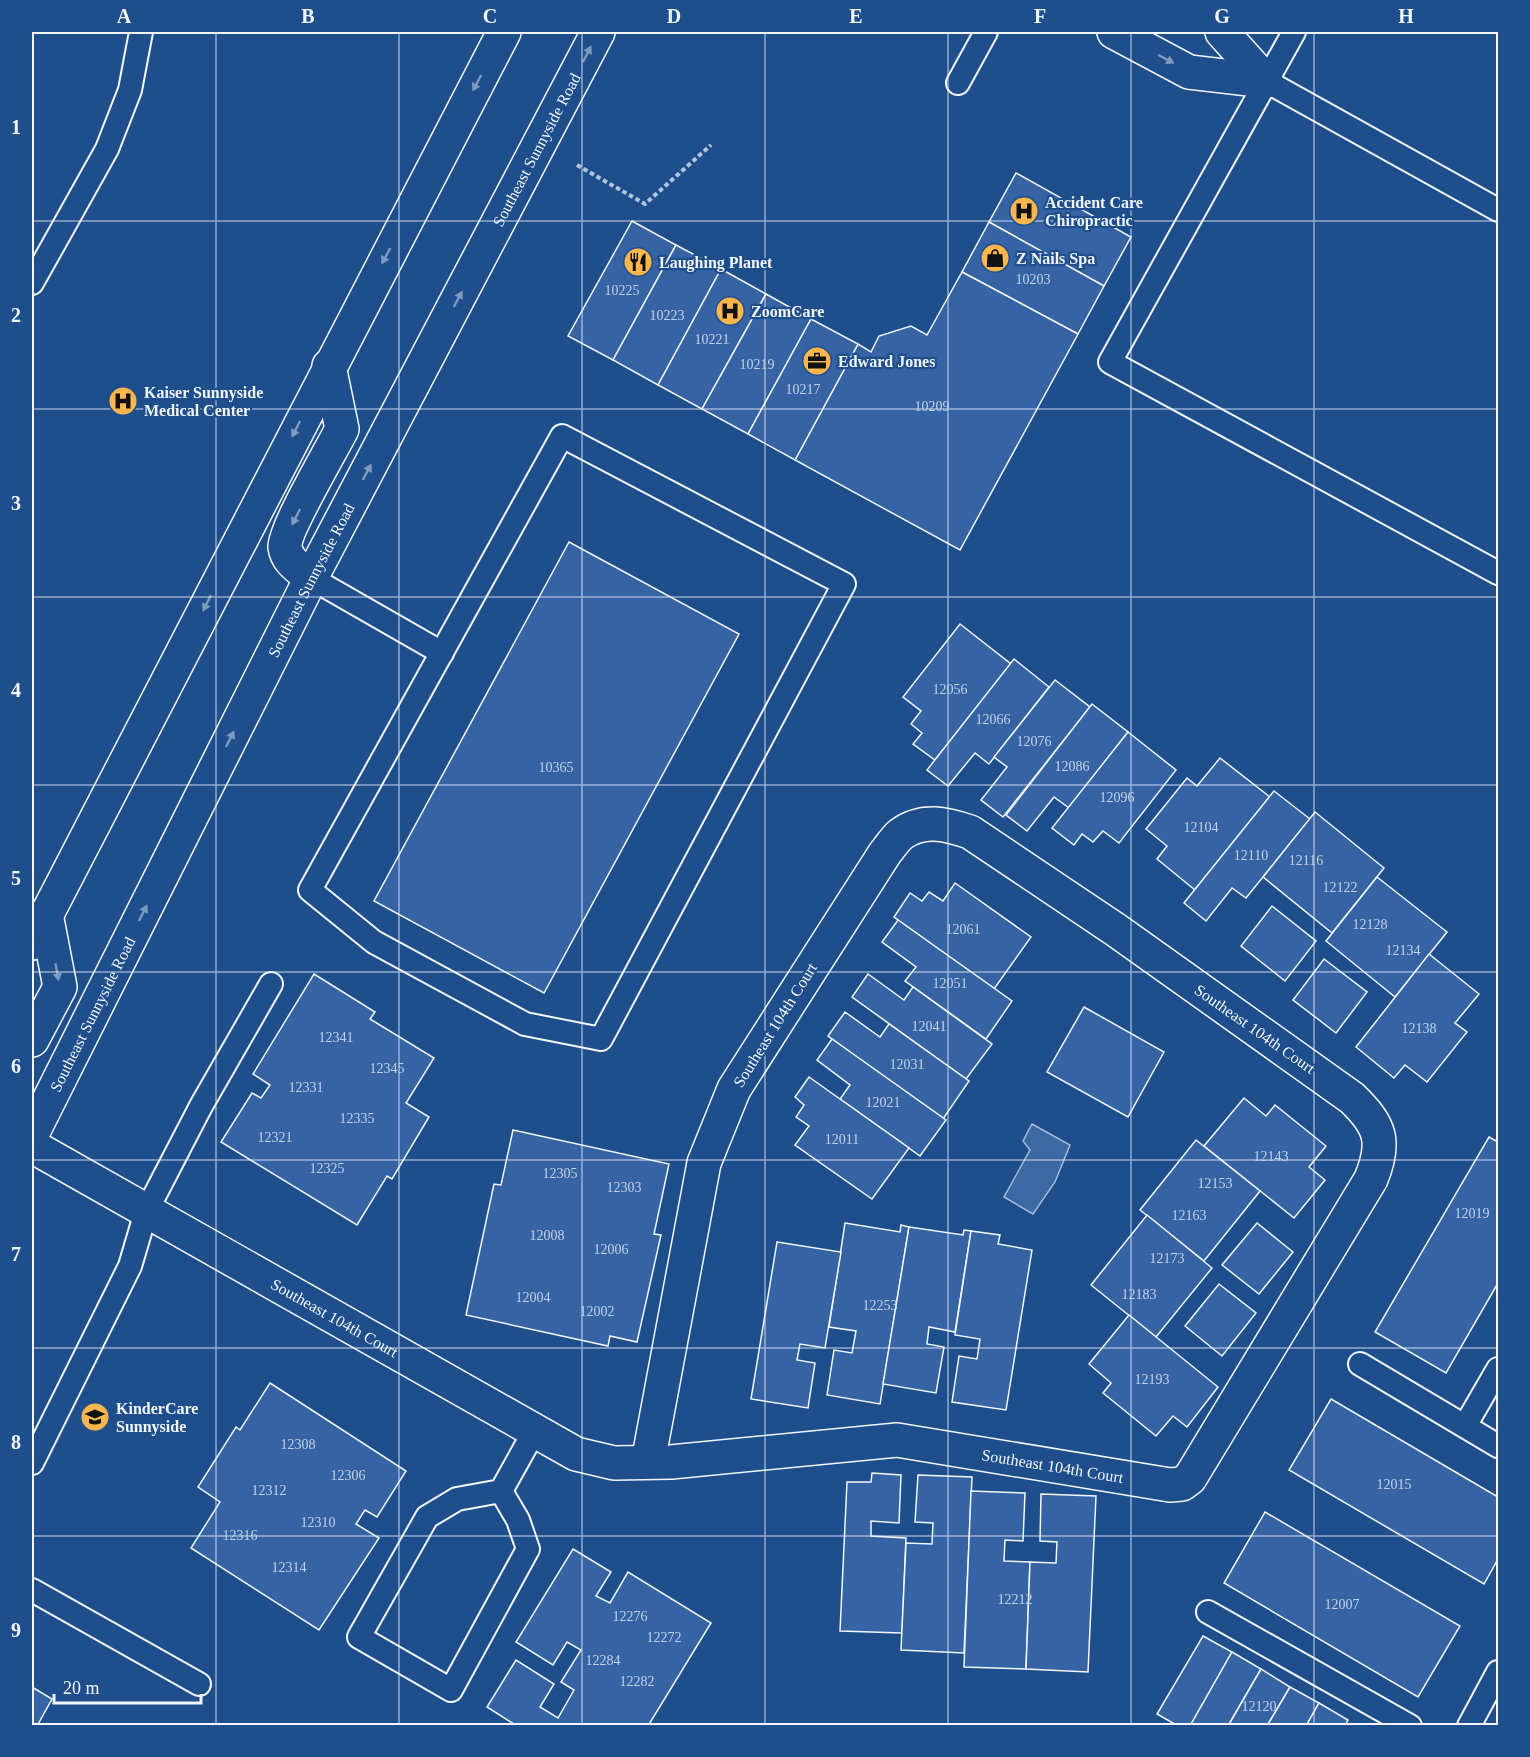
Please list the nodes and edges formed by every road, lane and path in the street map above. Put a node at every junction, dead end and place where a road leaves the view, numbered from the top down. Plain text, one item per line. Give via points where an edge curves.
1 (141, 32) edge
2 (504, 32) edge
3 (598, 32) edge
4 (986, 32) edge
5 (1114, 32) edge
6 (1222, 32) edge
7 (1294, 32) edge
8 (1266, 81) junction
9 (958, 83) dead end
10 (539, 143) junction
11 (711, 145) dead end
12 (1498, 210) edge
13 (32, 283) edge
14 (329, 366) junction
15 (1498, 573) edge
16 (311, 578) junction
17 (442, 653) junction
18 (46, 914) junction
19 (32, 944) edge
20 (271, 984) dead end
21 (32, 1040) edge
22 (32, 1134) edge
23 (32, 1146) edge
24 (146, 1212) junction
25 (1360, 1364) dead end
26 (1498, 1369) edge
27 (1465, 1426) junction
28 (535, 1430) junction
29 (1498, 1446) edge
30 (648, 1462) junction
31 (32, 1463) edge
32 (501, 1491) junction
33 (32, 1590) edge
34 (1208, 1612) dead end
35 (1498, 1672) edge
36 (199, 1684) dead end
37 (1410, 1725) edge
38 (1469, 1725) edge

1 - 13 lane via 130,90 107,149
2 -> 14 street
10 -> 3 street, Southeast Sunnyside Road
4 - 9 lane
5 -> 8 street via 1189,72
6 - 8 street
7 - 8 lane
8 - 12 lane
8 - 15 lane via 1110,362
10 - 11 path via 645,204
16 -> 10 street, Southeast Sunnyside Road
14 -> 16 street via 342,429 291,524 285,545 290,560
14 -> 18 street
16 - 17 lane
22 -> 16 street, Southeast Sunnyside Road
17 - 17 lane via 310,890 374,942 525,1024 602,1039 844,584 562,436
18 - 19 street
18 -> 21 street via 60,987
20 - 24 lane
23 - 24 street, Southeast 104th Court
24 - 28 street, Southeast 104th Court
24 - 31 lane via 130,1266
25 - 27 lane
26 - 27 lane
27 - 29 lane
28 - 30 street, Southeast 104th Court via 576,1454 614,1463
28 - 32 lane
30 - 30 street, Southeast 104th Court via 704,1163 734,1089 885,853 900,834 922,823 947,824 970,832 1116,930 1352,1098 1368,1114 1379,1136 1379,1158 1371,1179 1190,1478 1182,1484 897,1440
32 - 32 lane via 457,1499 427,1517 359,1637 451,1690 528,1550 518,1520
33 - 36 lane
34 - 37 lane
35 - 38 lane

